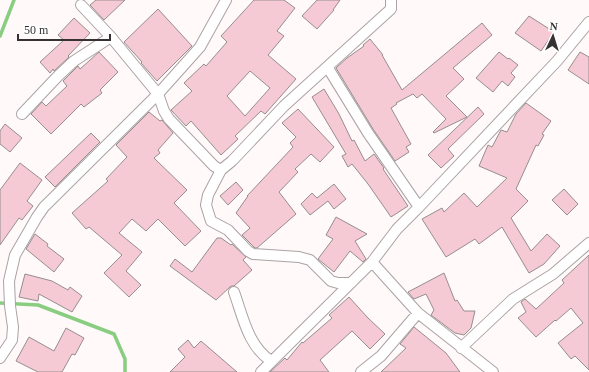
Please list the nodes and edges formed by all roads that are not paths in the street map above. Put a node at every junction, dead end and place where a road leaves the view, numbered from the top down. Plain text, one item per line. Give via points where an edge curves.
1 (226, 0) edge
2 (391, 0) edge
3 (81, 5) dead end
4 (589, 22) edge
5 (111, 37) junction
6 (328, 68) junction
7 (158, 94) junction
8 (22, 114) dead end
9 (221, 170) junction
10 (419, 207) junction
11 (589, 243) edge
12 (372, 262) junction
13 (351, 283) junction
14 (234, 292) dead end
15 (418, 313) junction
16 (462, 348) junction
17 (0, 358) edge
18 (271, 362) junction
19 (260, 372) edge
20 (361, 372) edge
21 (494, 372) edge

1 - 7 street via 200,47
2 - 6 street via 391,9
3 - 5 street
4 - 10 street via 557,61
5 - 7 street
5 - 8 street via 74,62
6 - 9 street via 284,106
6 - 10 street via 368,133
7 - 9 street via 169,120
7 - 17 street via 44,207 37,217 15,255 9,281 12,340
9 - 13 street via 208,195 206,205 211,221 228,230 253,254 310,260 331,281
10 - 12 street via 397,229
11 - 16 street via 553,274 513,299
12 - 13 street
12 - 15 street
13 - 18 street
14 - 18 street via 252,340 263,356
15 - 16 street
15 - 20 street via 381,356
16 - 21 street
18 - 19 street

